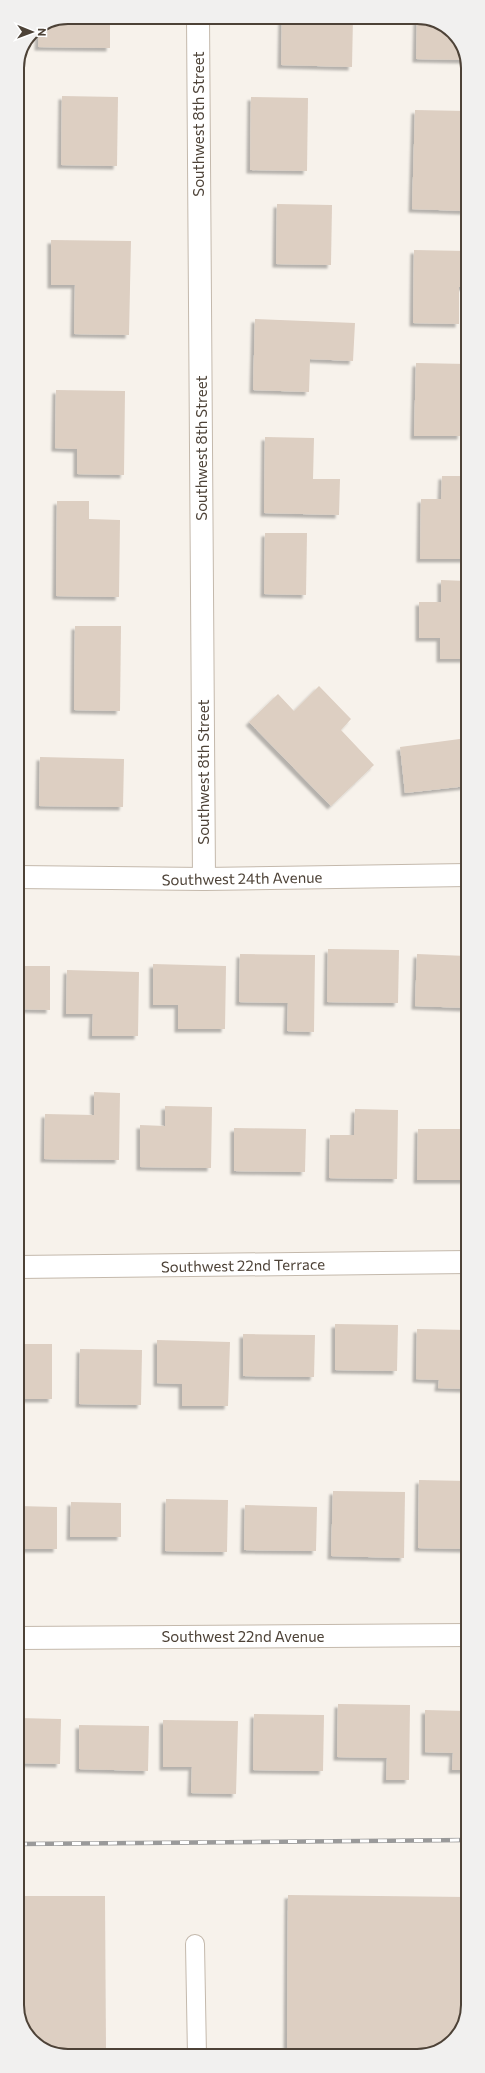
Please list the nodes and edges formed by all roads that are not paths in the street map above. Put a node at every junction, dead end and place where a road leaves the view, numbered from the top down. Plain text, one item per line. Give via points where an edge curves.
1 (198, 24) edge
2 (461, 874) edge
3 (24, 877) edge
4 (204, 879) junction
5 (461, 1262) edge
6 (24, 1268) edge
7 (461, 1635) edge
8 (24, 1638) edge
9 (195, 1944) dead end
10 (197, 2049) edge

1 - 4 street, Southwest 8th Street
2 - 4 street, Southwest 24th Avenue
3 - 4 street, Southwest 24th Avenue
5 - 6 street, Southwest 22nd Terrace
7 - 8 street, Southwest 22nd Avenue
9 - 10 lane

